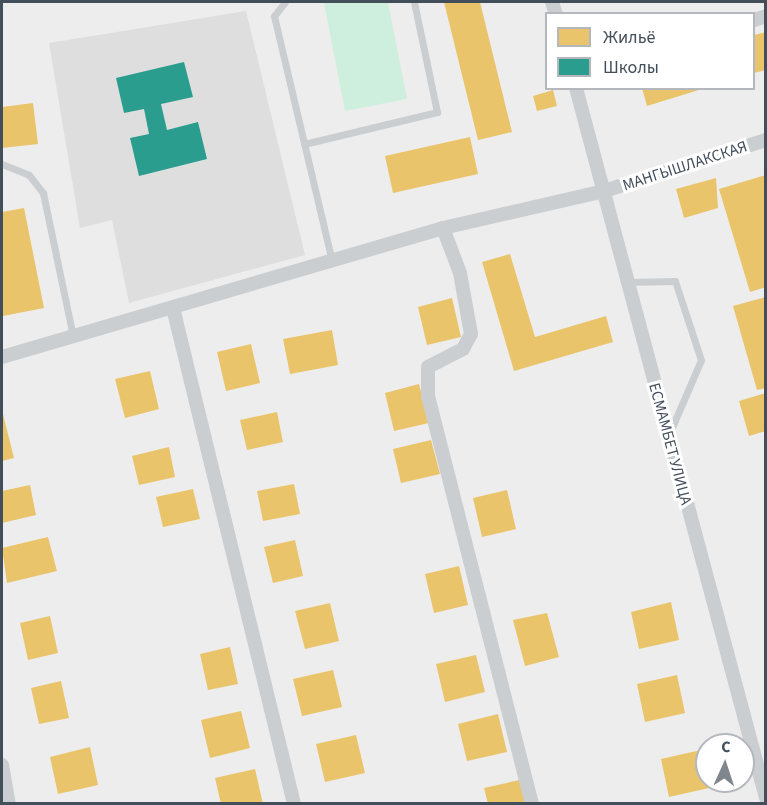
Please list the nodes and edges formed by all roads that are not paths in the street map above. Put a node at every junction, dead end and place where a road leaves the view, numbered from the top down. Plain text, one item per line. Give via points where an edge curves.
1 (285, 2) edge
2 (414, 2) edge
3 (577, 90) edge
4 (765, 140) edge
5 (304, 144) junction
6 (2, 164) edge
7 (604, 191) junction
8 (443, 228) junction
9 (332, 261) junction
10 (627, 282) junction
11 (174, 308) junction
12 (73, 337) junction
13 (2, 357) edge
14 (668, 436) junction
15 (2, 765) edge
16 (765, 798) edge
17 (9, 804) edge
18 (294, 804) edge
19 (532, 804) edge

1 - 5 lane via 274,16
2 - 5 lane via 437,112
3 - 7 street, ЕСМАМБЕТ УЛИЦА
4 - 7 street, МАНГЫШЛАКСКАЯ
5 - 9 lane
6 - 12 lane via 29,176 43,193
7 - 8 street, МАНГЫШЛАКСКАЯ
7 - 10 street, ЕСМАМБЕТ УЛИЦА
8 - 9 street, МАНГЫШЛАКСКАЯ
8 - 19 street via 460,273 471,334 463,349 428,367 428,396
9 - 11 street, МАНГЫШЛАКСКАЯ
10 - 14 street, ЕСМАМБЕТ УЛИЦА
10 - 14 lane via 675,281 701,360 692,392
11 - 12 street, МАНГЫШЛАКСКАЯ
11 - 18 street
12 - 13 street, МАНГЫШЛАКСКАЯ
14 - 16 street, ЕСМАМБЕТ УЛИЦА
15 - 17 street

